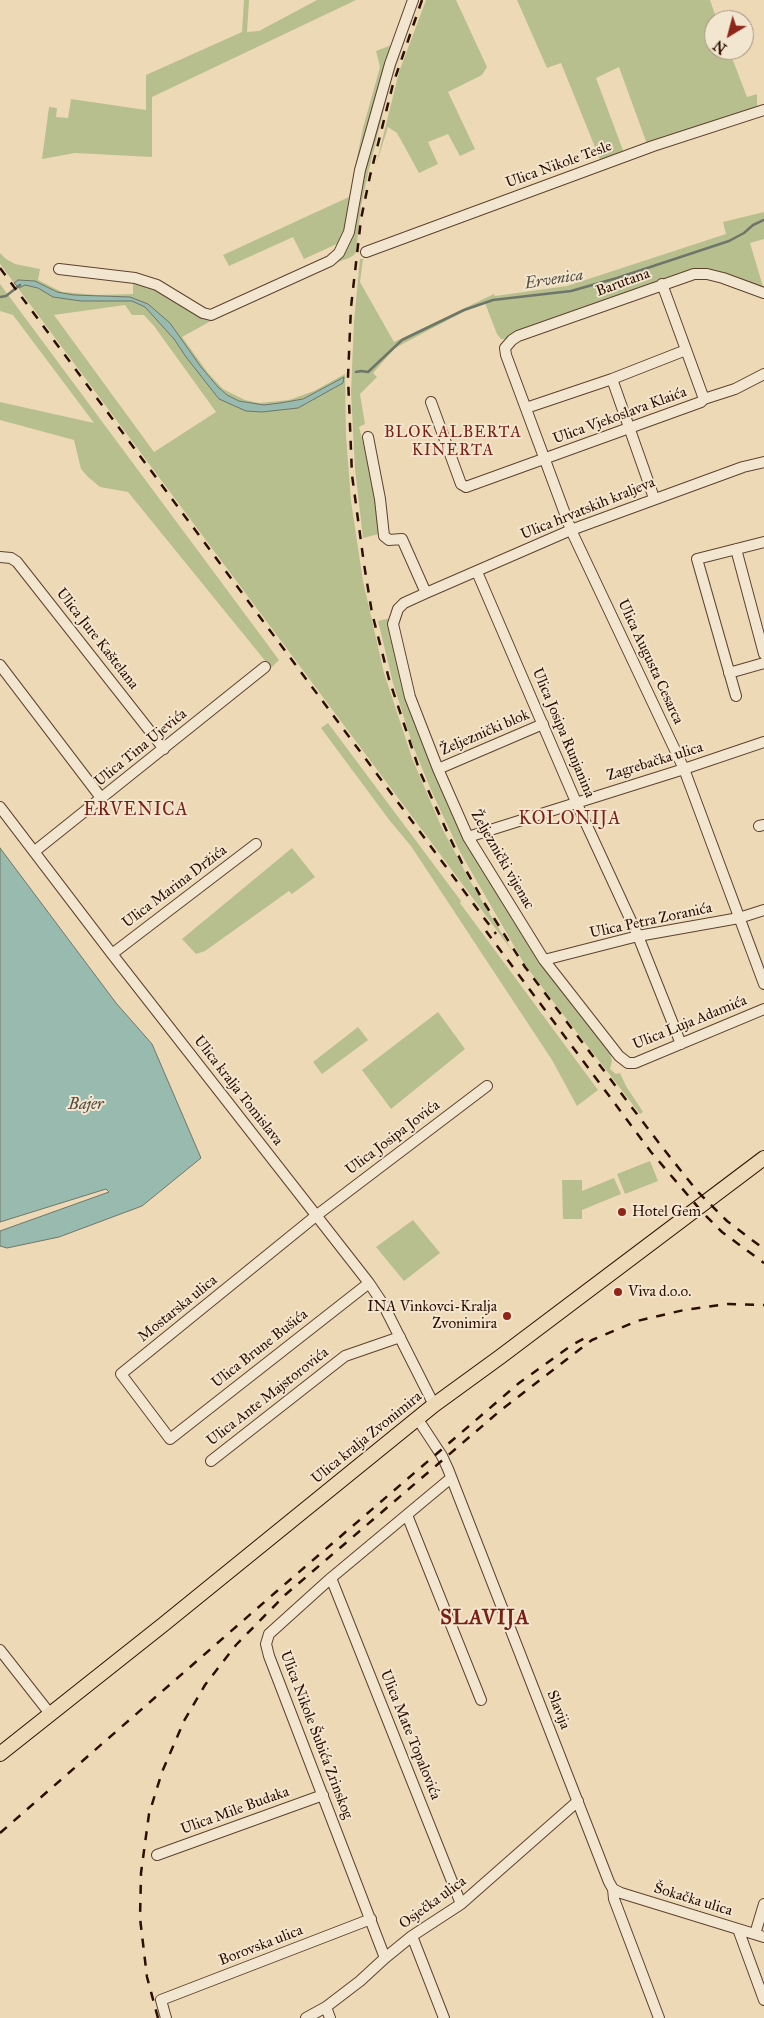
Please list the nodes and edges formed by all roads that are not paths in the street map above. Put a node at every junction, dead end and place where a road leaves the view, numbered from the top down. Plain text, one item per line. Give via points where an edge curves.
1 (413, 0) edge
2 (764, 110) edge
3 (366, 252) dead end
4 (59, 269) dead end
5 (662, 284) junction
6 (764, 293) edge
7 (686, 350) junction
8 (506, 355) joint
9 (764, 374) edge
10 (612, 379) junction
11 (704, 399) junction
12 (430, 402) dead end
13 (526, 408) junction
14 (629, 429) junction
15 (368, 436) dead end
16 (544, 459) junction
17 (764, 462) edge
18 (654, 498) junction
19 (571, 530) junction
20 (764, 542) edge
21 (736, 549) junction
22 (0, 557) edge
23 (477, 572) junction
24 (426, 593) junction
25 (394, 616) joint
26 (764, 654) edge
27 (764, 663) edge
28 (0, 665) edge
29 (265, 667) dead end
30 (729, 673) junction
31 (736, 696) dead end
32 (543, 724) junction
33 (764, 742) edge
34 (164, 749) junction
35 (438, 769) junction
36 (684, 769) junction
37 (102, 799) junction
38 (576, 802) junction
39 (0, 807) edge
40 (468, 837) junction
41 (256, 844) dead end
42 (35, 851) junction
43 (764, 910) edge
44 (739, 918) junction
45 (638, 936) junction
46 (112, 954) junction
47 (544, 960) junction
48 (764, 984) edge
49 (764, 1009) edge
50 (681, 1044) junction
51 (628, 1063) joint
52 (487, 1086) dead end
53 (764, 1158) edge
54 (317, 1215) junction
55 (369, 1283) junction
56 (400, 1337) junction
57 (434, 1405) junction
58 (417, 1418) junction
59 (170, 1438) joint
60 (211, 1461) dead end
61 (451, 1478) junction
62 (407, 1515) junction
63 (331, 1578) junction
64 (0, 1650) edge
65 (481, 1700) dead end
66 (51, 1715) junction
67 (0, 1754) edge
68 (323, 1795) junction
69 (578, 1801) junction
70 (157, 1855) dead end
71 (613, 1889) junction
72 (461, 1904) junction
73 (764, 1904) edge
74 (371, 1919) junction
75 (738, 1929) junction
76 (412, 1936) junction
77 (760, 1936) edge
78 (385, 1958) junction
79 (764, 2000) edge
80 (326, 2007) junction
81 (166, 2018) edge
82 (306, 2018) edge
83 (330, 2018) edge
84 (444, 2018) edge
85 (659, 2018) edge

1 - 4 street via 390,64 360,170 350,232 339,253 330,261 211,314 203,313 157,285 136,278
2 - 3 street, Ulica Nikole Tesle via 652,146
5 - 6 street, Barutana via 694,274 707,274
5 - 7 street
5 - 8 street, Barutana via 518,336 506,345
7 - 10 street
7 - 11 street
8 - 13 street, Ulica Augusta Cesarca
9 - 11 street, Ulica Vjekoslava Klaića via 735,389
10 - 13 street
10 - 14 street
11 - 14 street, Ulica Vjekoslava Klaića
12 - 16 street via 461,484 466,486
13 - 16 street, Ulica Augusta Cesarca
14 - 16 street, Ulica Vjekoslava Klaića
14 - 18 street
15 - 24 street via 384,536 389,540 402,539
16 - 19 street, Ulica Augusta Cesarca
17 - 18 street, Ulica hrvatskih kraljeva
18 - 19 street, Ulica hrvatskih kraljeva
19 - 23 street, Ulica hrvatskih kraljeva
19 - 36 street, Ulica Augusta Cesarca
20 - 21 street
21 - 26 street
21 - 30 street via 697,560
22 - 34 street, Ulica Jure Kaštelana via 17,562
23 - 24 street, Ulica hrvatskih kraljeva
23 - 32 street, Ulica Josipa Runjanina
24 - 25 street, Ulica hrvatskih kraljeva via 404,603
25 - 35 street, Željeznički vijenac via 396,642 410,697
27 - 30 street
28 - 37 street
29 - 34 street, Ulica Tina Ujevića
30 - 31 street
32 - 35 street, Željeznički blok
32 - 38 street, Ulica Josipa Runjanina
33 - 36 street, Zagrebačka ulica
34 - 37 street, Ulica Tina Ujevića
35 - 40 street, Željeznički vijenac
36 - 38 street, Zagrebačka ulica
36 - 44 street, Ulica Augusta Cesarca
37 - 42 street, Ulica Tina Ujevića
38 - 40 street, Zagrebačka ulica
38 - 45 street, Ulica Josipa Runjanina
39 - 42 street, Ulica kralja Tomislava
40 - 47 street, Željeznički vijenac
41 - 46 street, Ulica Marina Držića
42 - 46 street, Ulica kralja Tomislava
43 - 44 street, Ulica Petra Zoranića
44 - 45 street, Ulica Petra Zoranića
44 - 48 street, Ulica Augusta Cesarca
45 - 47 street, Ulica Petra Zoranića
45 - 50 street, Ulica Josipa Runjanina
46 - 54 street, Ulica kralja Tomislava
47 - 51 street, Željeznički vijenac via 612,1050
49 - 50 street, Ulica Luja Adamića
50 - 51 street, Ulica Luja Adamića
52 - 54 street, Ulica Josipa Jovića
53 - 57 main road, Ulica kralja Zvonimira
54 - 55 street, Ulica kralja Tomislava
54 - 59 street, Mostarska ulica via 121,1374
55 - 56 street, Ulica kralja Tomislava via 384,1304
55 - 59 street, Ulica Brune Bušića
56 - 57 street, Ulica kralja Tomislava
56 - 60 street, Ulica Ante Majstorovića via 345,1356
57 - 58 main road, Ulica kralja Zvonimira
58 - 61 street, Slavija via 442,1456
58 - 66 main road, Ulica kralja Zvonimira
61 - 62 street, Ulica Nikole Šubića Zrinskog
61 - 69 street, Slavija
62 - 63 street, Ulica Nikole Šubića Zrinskog
62 - 65 street
63 - 68 street, Ulica Nikole Šubića Zrinskog via 269,1634 266,1644
63 - 72 street, Ulica Mate Topalovića
64 - 66 street
66 - 67 main road, Ulica kralja Zvonimira
68 - 70 street, Ulica Mile Budaka
68 - 74 street, Ulica Nikole Šubića Zrinskog
69 - 71 street, Slavija
69 - 72 street, Osječka ulica
71 - 75 street, Šokačka ulica
71 - 85 street, Slavija
72 - 76 street, Osječka ulica
73 - 77 street
74 - 78 street, Ulica Nikole Šubića Zrinskog
74 - 81 street, Borovska ulica via 161,2000
75 - 77 street, Šokačka ulica
75 - 79 street
76 - 78 street, Osječka ulica
76 - 84 street
78 - 80 street, Osječka ulica
80 - 82 street, Osječka ulica
80 - 83 street

